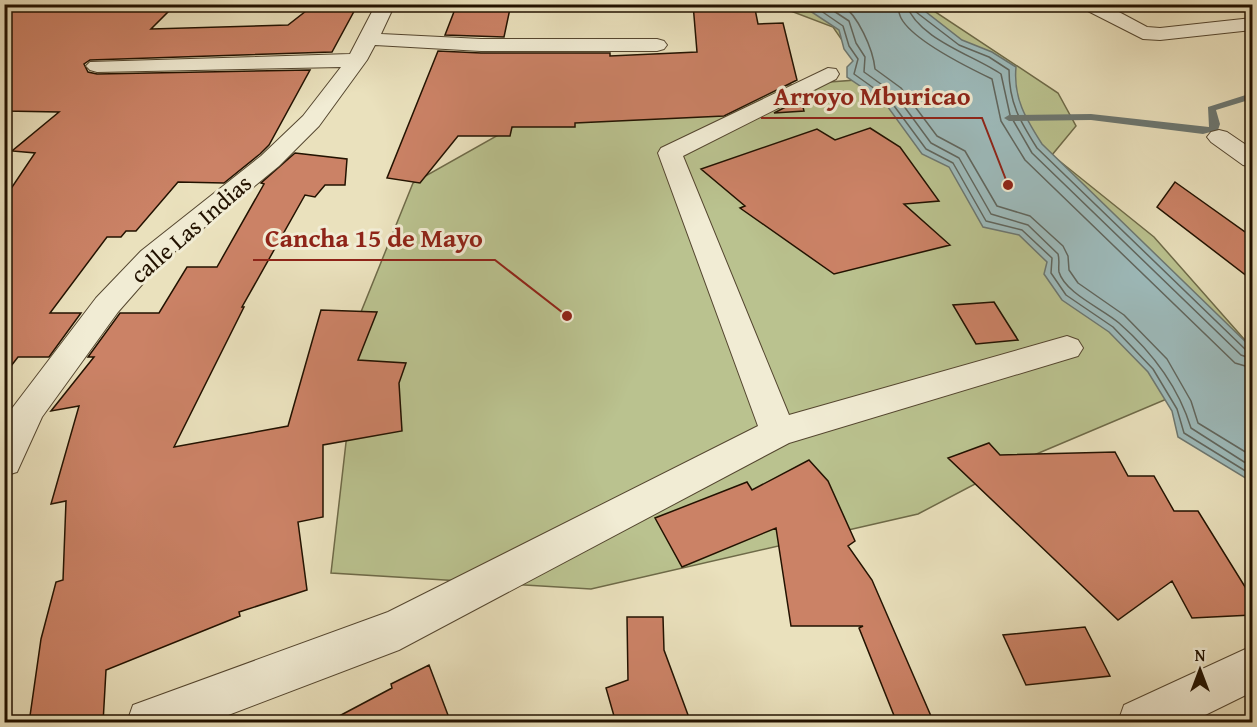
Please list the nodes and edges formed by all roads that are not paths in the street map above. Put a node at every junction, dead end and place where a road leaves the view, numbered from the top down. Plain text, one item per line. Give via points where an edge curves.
1 (386, 4) edge
2 (1089, 4) edge
3 (1252, 24) edge
4 (657, 45) dead end
5 (362, 50) junction
6 (97, 66) dead end
7 (828, 74) dead end
8 (1219, 137) dead end
9 (1252, 160) edge
10 (1067, 348) dead end
11 (778, 432) junction
12 (4, 461) edge
13 (1252, 669) edge
14 (150, 723) edge
15 (1141, 723) edge

1 - 5 street, calle Las Indias
2 - 3 street via 1143,33
4 - 5 street
5 - 6 street
5 - 12 street, calle Las Indias via 311,121 270,161 151,257 107,305 27,411
7 - 11 street via 670,153
8 - 9 street
10 - 11 street
11 - 14 street via 399,629
13 - 15 street

